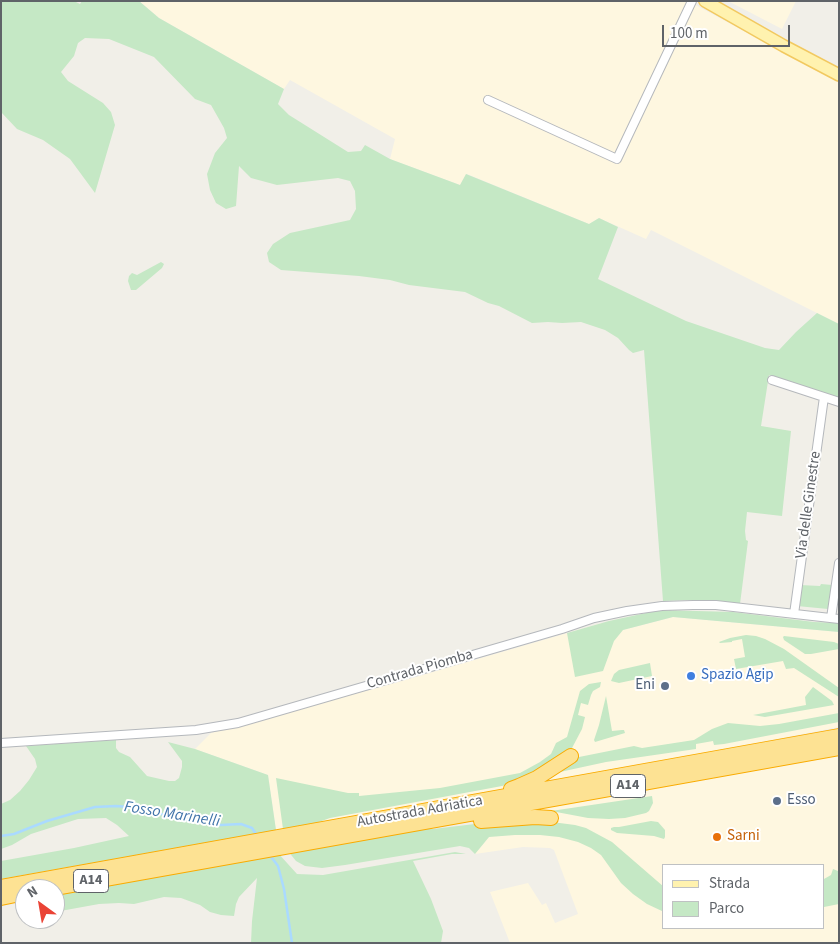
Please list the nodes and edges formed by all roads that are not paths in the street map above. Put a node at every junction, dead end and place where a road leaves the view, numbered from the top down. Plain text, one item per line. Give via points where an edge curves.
1 (692, 1) edge
2 (705, 1) edge
3 (839, 75) edge
4 (488, 100) dead end
5 (772, 380) dead end
6 (824, 397) junction
7 (839, 402) edge
8 (839, 563) edge
9 (794, 614) junction
10 (835, 618) edge
11 (839, 736) edge
12 (1, 743) edge
13 (839, 748) edge
14 (571, 756) dead end
15 (449, 807) junction
16 (551, 818) dead end
17 (417, 824) junction
18 (137, 868) junction
19 (65, 885) edge
20 (1, 887) edge
21 (15, 896) edge
22 (1, 898) edge

1 - 4 street via 616,159
2 - 3 main road
5 - 6 street
6 - 7 street
6 - 9 street, Via delle Ginestre
8 - 10 street
9 - 10 street, Contrada Piomba
9 - 12 street, Contrada Piomba via 693,604 627,611 238,723 196,730
11 - 15 highway, Autostrada Adriatica / A14
13 - 17 highway, Autostrada Adriatica / A14
14 - 15 highway via 519,786 456,799
15 - 18 highway, Autostrada Adriatica / A14
16 - 17 highway via 496,819 433,828
17 - 18 highway, Autostrada Adriatica / A14
18 - 19 highway, Autostrada Adriatica / A14
18 - 20 highway, Autostrada Adriatica / A14
21 - 22 highway

